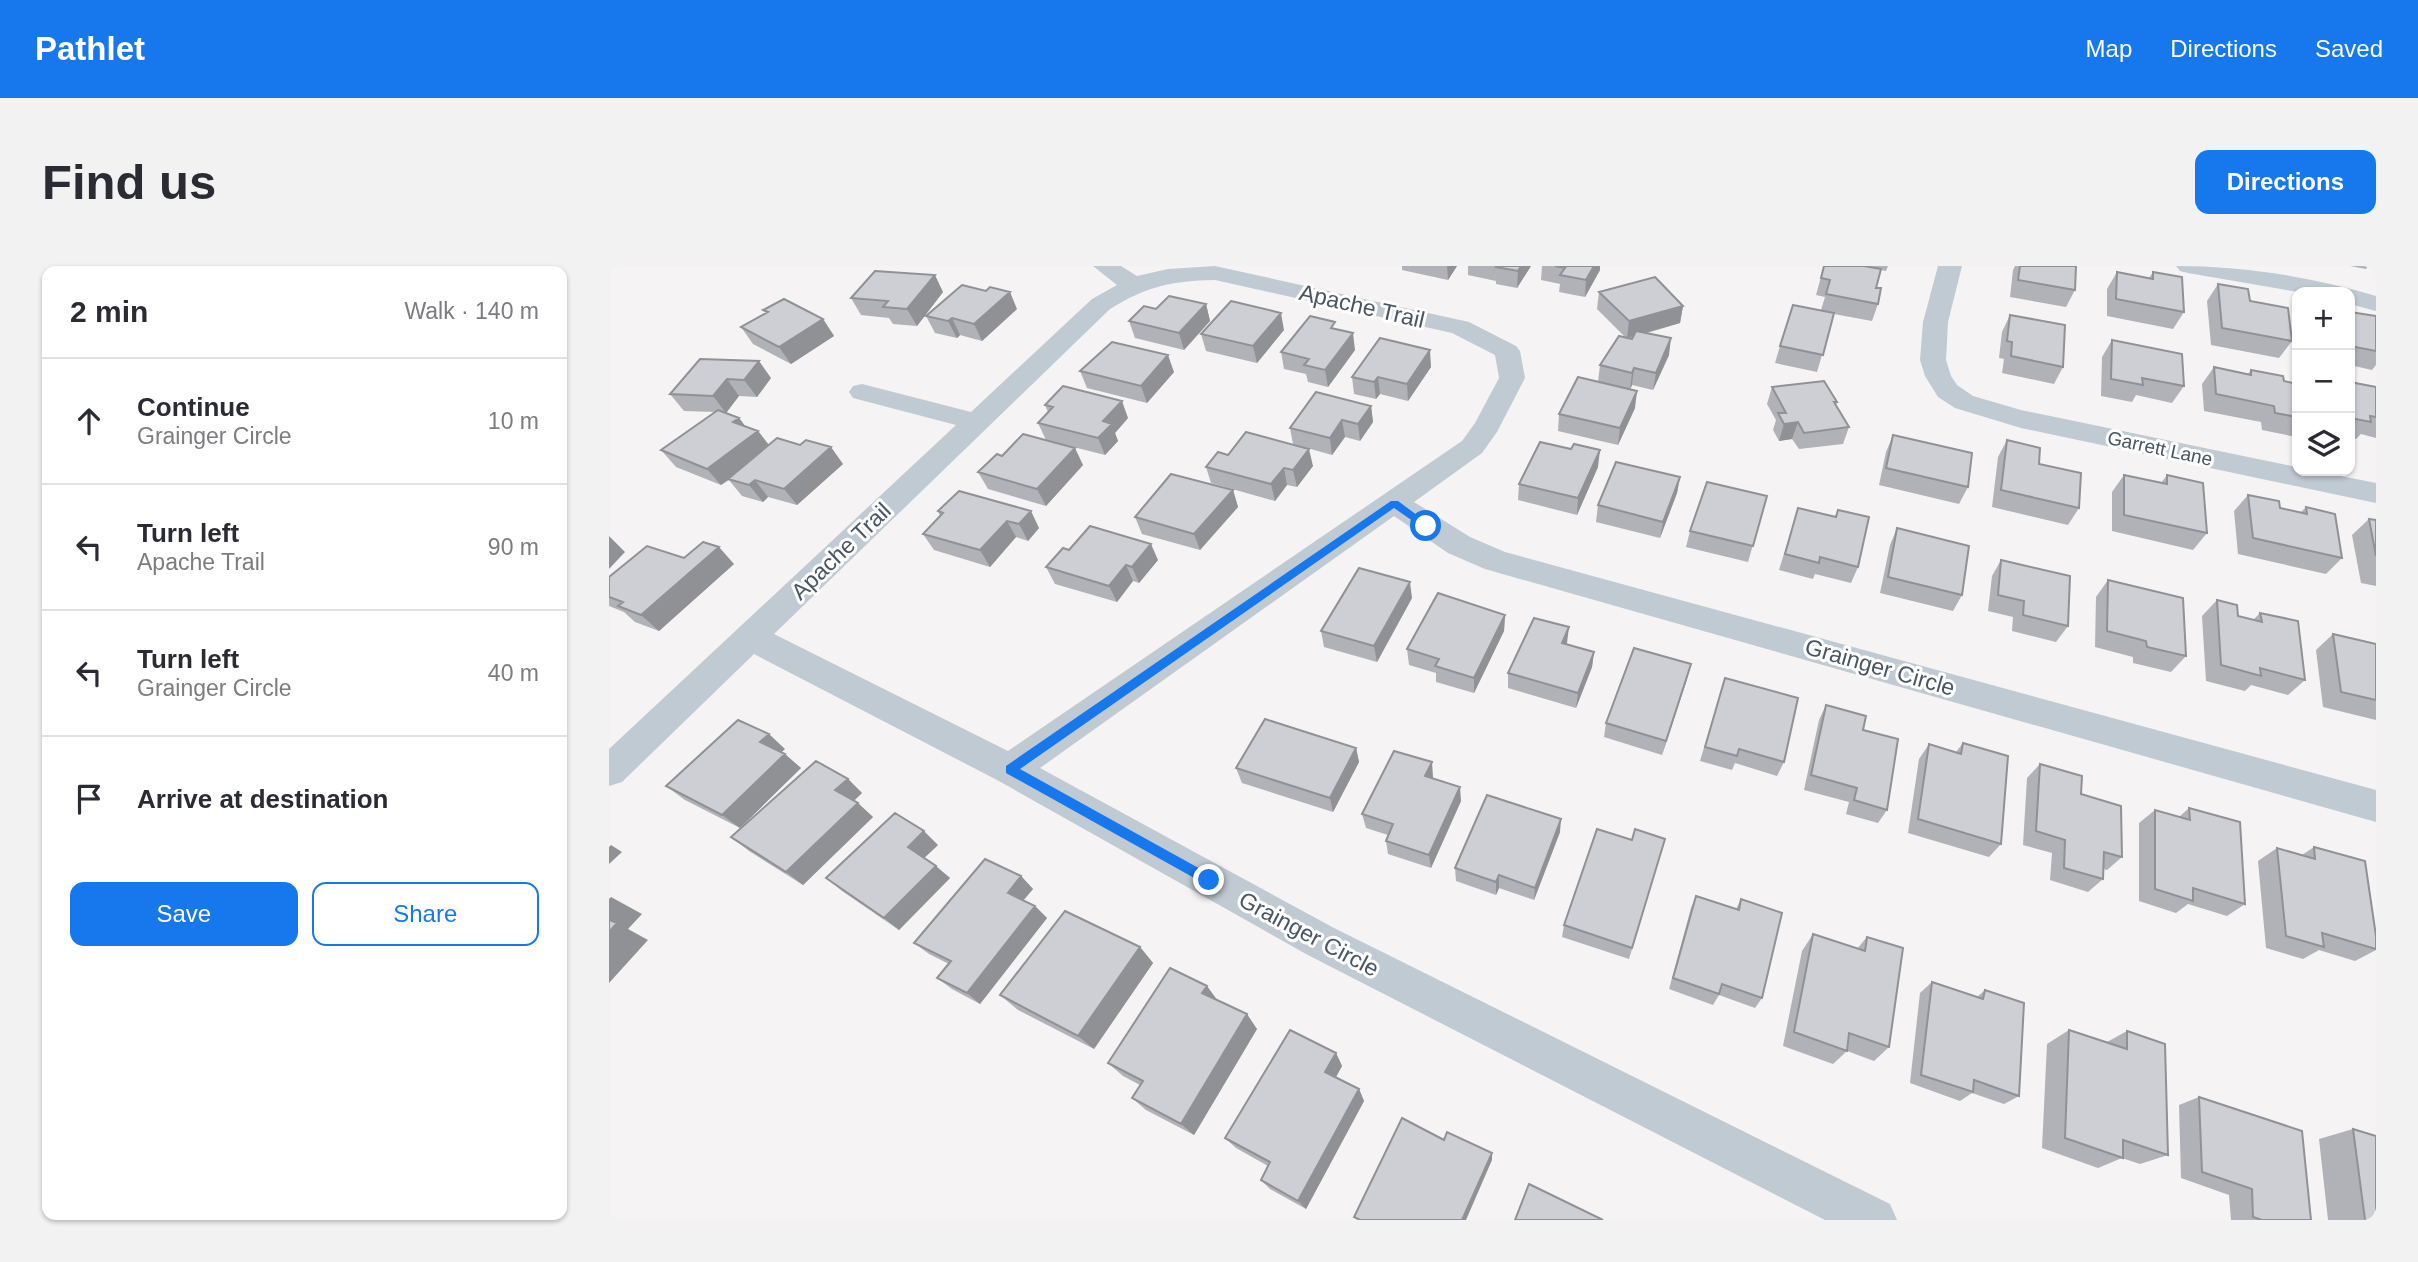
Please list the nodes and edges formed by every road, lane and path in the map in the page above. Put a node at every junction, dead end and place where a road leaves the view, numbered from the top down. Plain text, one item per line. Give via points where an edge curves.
1 (1105, 266) edge
2 (1949, 266) edge
3 (2187, 266) edge
4 (1132, 284) junction
5 (2309, 287) edge
6 (2355, 298) edge
7 (2376, 304) edge
8 (862, 392) dead end
9 (976, 422) junction
10 (2376, 493) edge
11 (1395, 503) junction
12 (750, 637) junction
13 (611, 766) edge
14 (1010, 769) junction
15 (2376, 806) edge
16 (1874, 1220) edge

1 - 4 street
2 - 10 street, Garrett Lane via 1931,349 1935,376 1963,402 2021,419
3 - 5 street
4 - 9 street, Apache Trail via 1101,304
4 - 11 street, Apache Trail via 1173,273 1215,273 1459,327 1507,351 1512,378 1472,447
6 - 7 street
8 - 9 street
9 - 12 street, Apache Trail
11 - 14 street, Apache Trail
11 - 15 street, Grainger Circle via 1459,545 1496,561
12 - 13 street, Apache Trail
12 - 14 street, Grainger Circle
14 - 16 street, Grainger Circle via 1332,947

